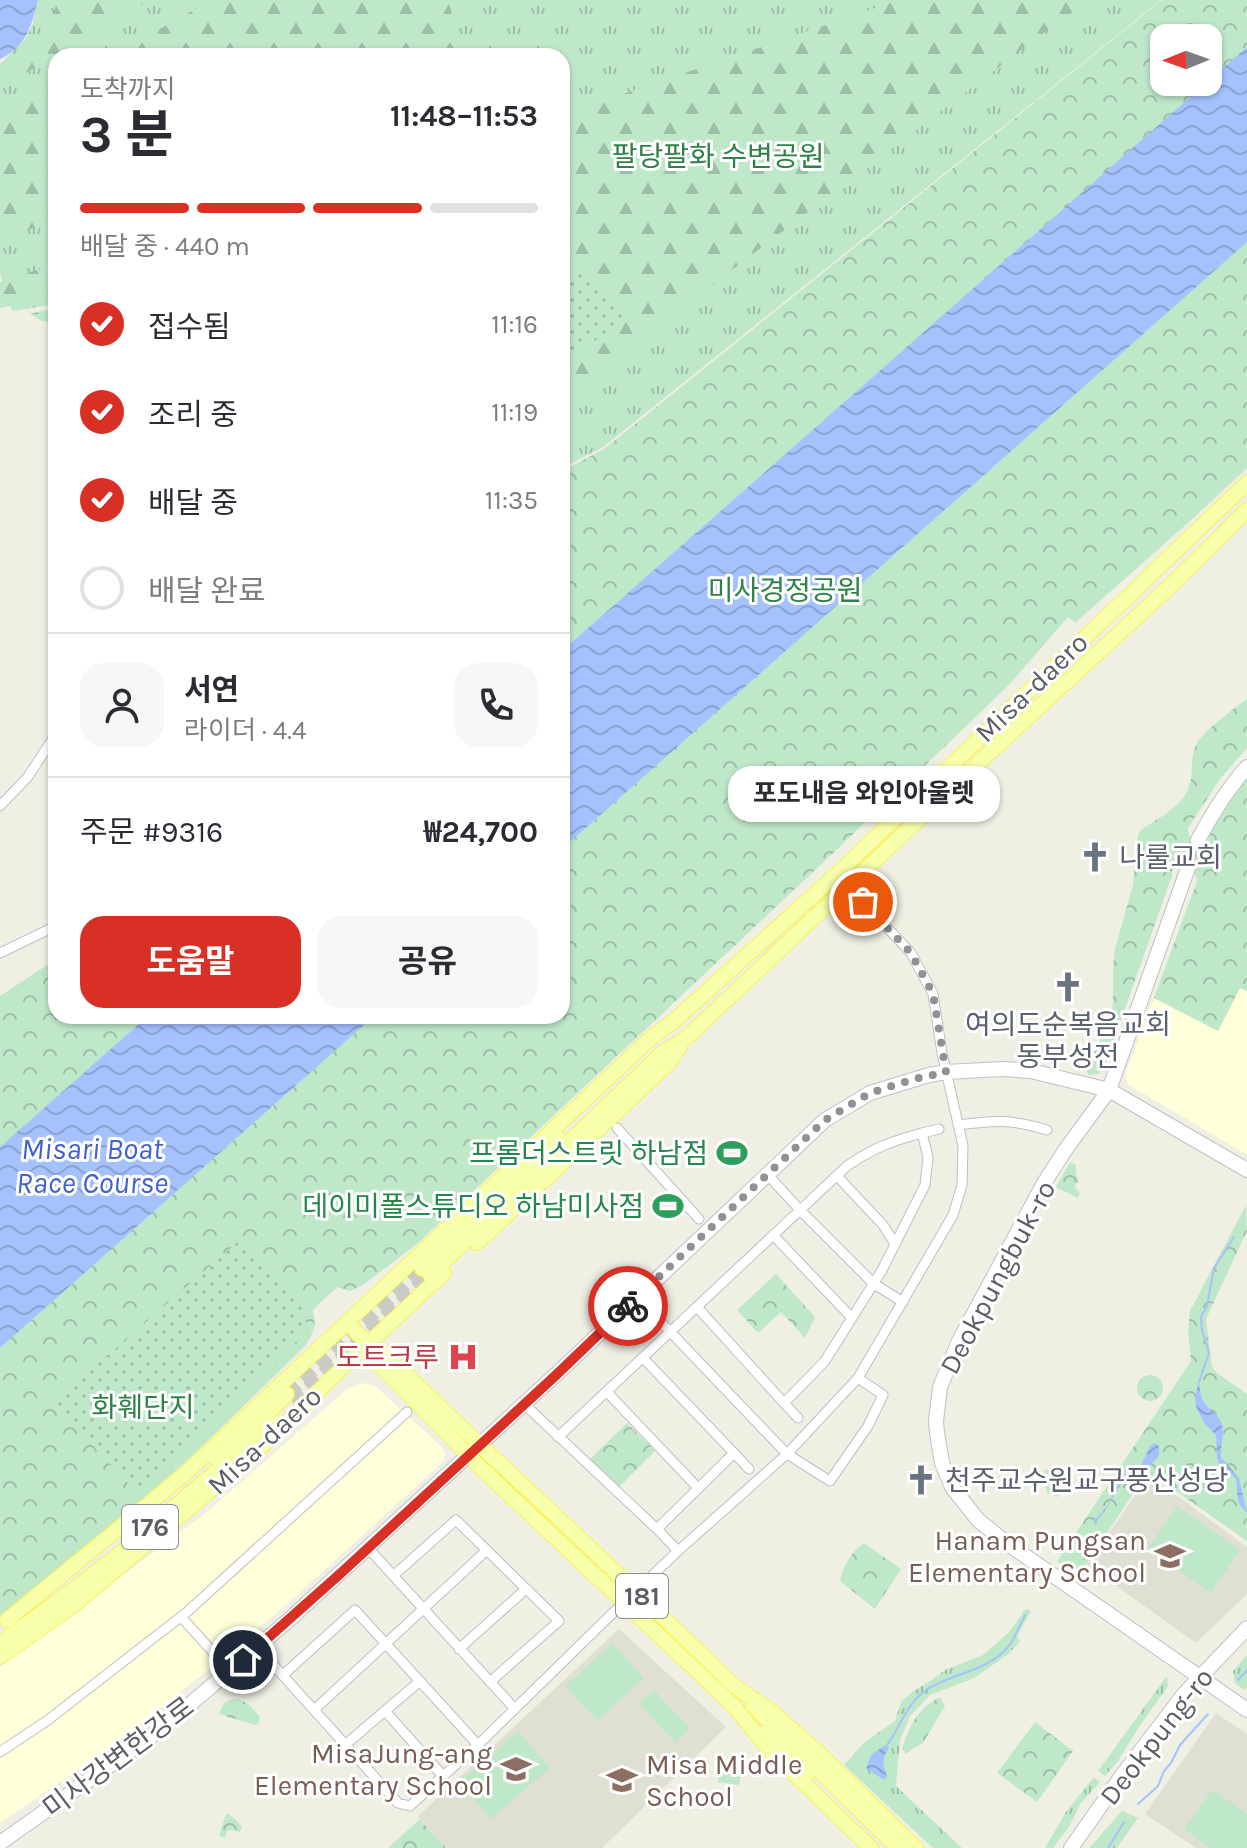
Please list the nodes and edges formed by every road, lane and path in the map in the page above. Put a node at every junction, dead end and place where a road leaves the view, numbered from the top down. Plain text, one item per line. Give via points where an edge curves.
1 (1247, 483) edge
2 (1247, 510) edge
3 (48, 746) edge
4 (1247, 767) edge
5 (0, 806) edge
6 (1198, 840) tunnel mouth
7 (1188, 868) tunnel mouth
8 (849, 887) junction
9 (48, 930) edge
10 (0, 953) edge
11 (674, 1021) junction
12 (685, 1039) junction
13 (946, 1072) junction
14 (1109, 1090) junction
15 (958, 1125) junction
16 (617, 1128) dead end
17 (939, 1129) dead end
18 (1047, 1130) dead end
19 (922, 1133) junction
20 (1247, 1170) edge
21 (767, 1174) junction
22 (837, 1176) junction
23 (800, 1210) junction
24 (699, 1219) dead end
25 (773, 1235) junction
26 (895, 1244) junction
27 (874, 1284) junction
28 (637, 1297) junction
29 (903, 1302) junction
30 (697, 1307) junction
31 (852, 1318) junction
32 (348, 1323) junction
33 (670, 1332) junction
34 (368, 1345) junction
35 (643, 1358) junction
36 (858, 1378) junction
37 (607, 1392) junction
38 (288, 1400) junction
39 (523, 1403) junction
40 (784, 1403) junction
41 (407, 1412) dead end
42 (798, 1418) dead end
43 (558, 1437) junction
44 (474, 1450) junction
45 (734, 1453) junction
46 (787, 1454) junction
47 (749, 1469) dead end
48 (698, 1488) junction
49 (657, 1529) junction
50 (368, 1548) junction
51 (487, 1550) junction
52 (678, 1551) junction
53 (393, 1576) junction
54 (526, 1589) junction
55 (636, 1591) junction
56 (624, 1602) junction
57 (423, 1609) junction
58 (181, 1617) junction
59 (4, 1623) edge
60 (1247, 1628) edge
61 (0, 1643) edge
62 (386, 1644) junction
63 (258, 1648) junction
64 (459, 1649) junction
65 (0, 1657) edge
66 (222, 1662) dead end
67 (283, 1675) junction
68 (1199, 1677) junction
69 (420, 1681) junction
70 (490, 1682) junction
71 (733, 1685) junction
72 (734, 1706) junction
73 (515, 1709) junction
74 (314, 1710) junction
75 (1247, 1710) edge
76 (385, 1711) junction
77 (345, 1745) junction
78 (478, 1745) junction
79 (0, 1752) edge
80 (443, 1776) junction
81 (0, 1843) edge
82 (871, 1848) edge
83 (884, 1848) edge
84 (898, 1848) edge
85 (916, 1848) edge
86 (1071, 1848) edge

1 - 11 main road, Misa-daero via 837,874
2 - 8 main road, Misa-daero
3 - 5 street
4 - 6 street
7 - 14 street, Deokpungbuk-ro
8 - 12 main road, Misa-daero
8 - 13 street via 911,953 933,994
9 - 10 street
11 - 12 main road, Misa-daero via 655,1046 426,1272 661,1054
11 - 32 main road, Misa-daero
12 - 34 main road, Misa-daero via 668,1064
13 - 14 street, 미사강변한강로 via 1031,1071
13 - 15 street
13 - 21 street, 미사강변한강로 via 859,1098 825,1120
14 - 20 street, 미사강변한강로
14 - 68 street, Deokpungbuk-ro via 1044,1183 959,1341 940,1387 939,1448 952,1487 978,1520
15 - 18 street via 1018,1122
15 - 29 street via 964,1168 958,1201
16 - 24 street
17 - 19 street
19 - 22 street via 861,1156
19 - 26 street via 928,1157 925,1185
21 - 23 street
21 - 28 street, 미사강변한강로
22 - 23 street
22 - 26 street
23 - 25 street
23 - 27 street
25 - 30 street
25 - 31 street
26 - 27 street
27 - 29 street
27 - 31 street
28 - 33 street
28 - 39 street, 미사강변한강로
29 - 36 street
30 - 33 street
30 - 40 street
31 - 40 street via 825,1361
32 - 34 main road, 181
32 - 38 main road, Misa-daero
33 - 35 street
33 - 46 street
34 - 38 main road, Misa-daero
34 - 44 main road, 181 via 374,1359
35 - 37 street
35 - 45 street
36 - 46 street
36 - 46 street via 883,1395 830,1481
37 - 43 street
37 - 48 street
38 - 59 main road, Misa-daero via 186,1473
38 - 61 main road, Misa-daero / 176 via 118,1555
38 - 65 main road, Misa-daero via 255,1453 76,1603
39 - 43 street
39 - 44 street, 미사강변한강로
40 - 42 street
41 - 58 street
43 - 49 street
44 - 50 street, 미사강변한강로
44 - 55 main road, 181
44 - 56 main road, 181
45 - 47 street
45 - 48 street
46 - 52 street
48 - 49 street
49 - 52 street
50 - 53 street
50 - 63 street, 미사강변한강로
51 - 53 street via 456,1520
51 - 54 street
51 - 57 street
52 - 55 street
53 - 57 street
54 - 64 street
54 - 70 street via 559,1621
55 - 71 main road, 181
56 - 72 main road, 181
56 - 73 street
57 - 62 street
57 - 64 street
58 - 66 street
58 - 79 street
60 - 68 street, Deokpung-ro
62 - 67 street via 355,1610
62 - 69 street
62 - 74 street
63 - 67 street
63 - 81 street, 미사강변한강로 via 161,1729
64 - 70 street
67 - 74 street
68 - 75 street, Deokpungbuk-ro
68 - 86 street, Deokpung-ro
69 - 76 street
69 - 78 street
70 - 73 street
71 - 84 main road, 181
71 - 85 main road, 181 via 821,1755
72 - 82 main road, 181 via 770,1751
72 - 83 main road, 181
73 - 78 street
74 - 77 street
76 - 77 street
76 - 80 street
77 - 80 street via 402,1805 410,1806
78 - 80 street

